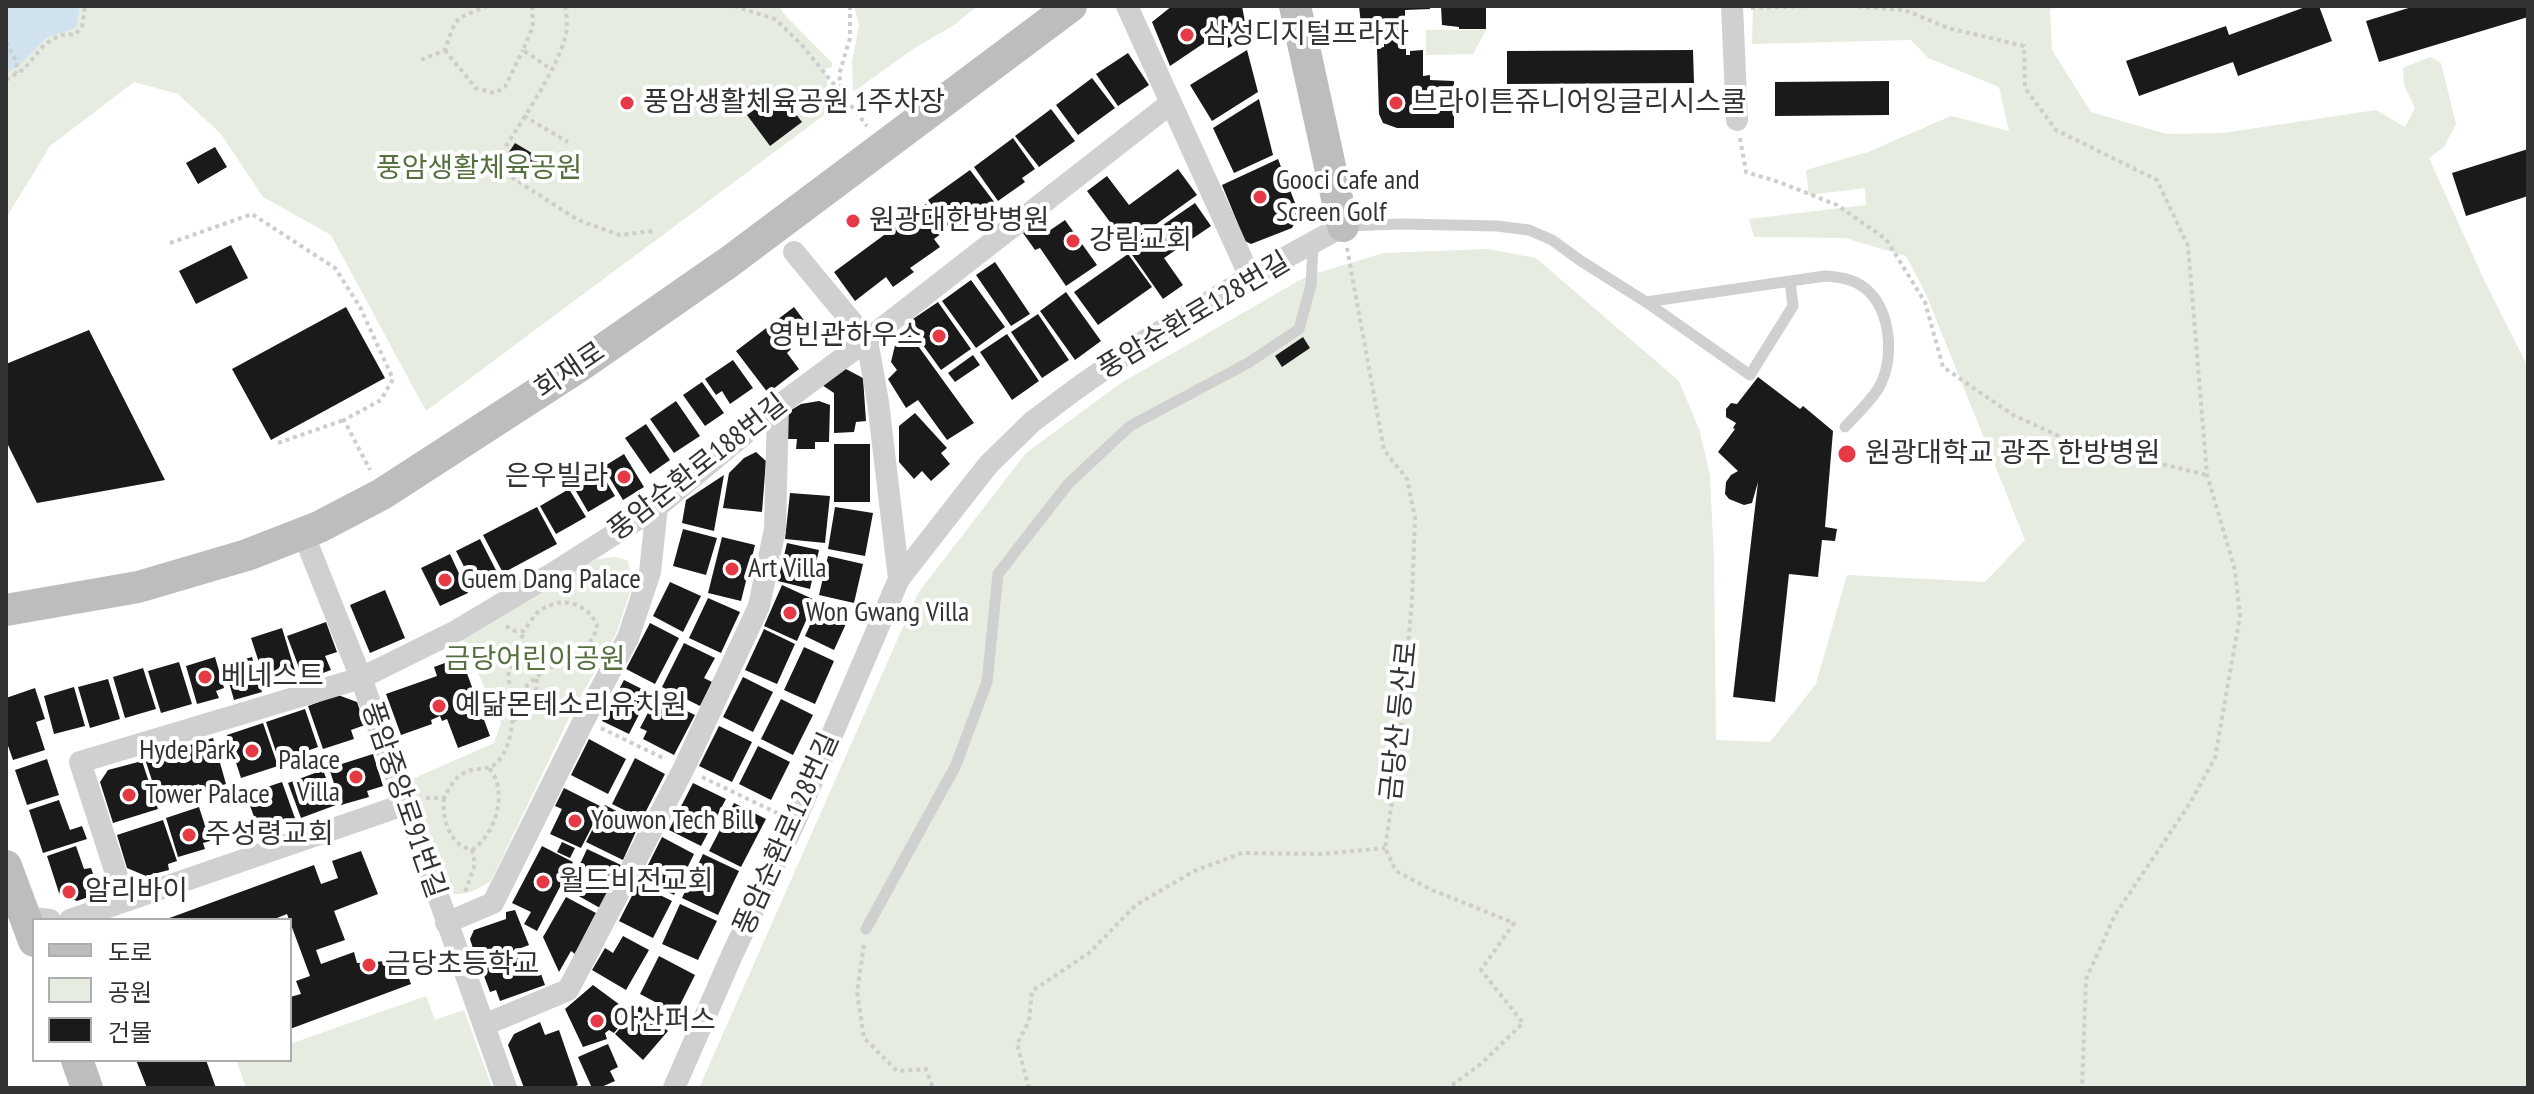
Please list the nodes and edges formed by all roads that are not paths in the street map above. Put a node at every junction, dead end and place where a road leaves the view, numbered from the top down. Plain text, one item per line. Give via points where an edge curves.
1 (1071, 6) edge
2 (1127, 6) edge
3 (1295, 6) edge
4 (1732, 7) edge
5 (1171, 103) junction
6 (1737, 120) road end
7 (1343, 226) junction
8 (1313, 245) junction
9 (794, 252) dead end
10 (1250, 277) junction
11 (1790, 281) junction
12 (1646, 302) junction
13 (867, 340) junction
14 (778, 406) junction
15 (1845, 427) dead end
16 (657, 507) junction
17 (303, 533) junction
18 (899, 579) junction
19 (6, 610) edge
20 (361, 678) junction
21 (412, 803) junction
22 (6, 866) edge
23 (125, 901) junction
24 (32, 918) edge
25 (76, 918) edge
26 (446, 923) junction
27 (866, 929) road end
28 (484, 1025) junction
29 (78, 1062) edge
30 (87, 1088) edge
31 (506, 1088) edge
32 (674, 1088) edge

1 - 17 main road, 회재로 via 700,283 578,367 382,494
2 - 5 street
3 - 7 main road
4 - 6 street
5 - 10 street
5 - 13 street, 풍암순환로188번길
7 - 8 street, 풍암순환로128번길
7 - 12 lane via 1529,230
8 - 10 street, 풍암순환로128번길
8 - 27 lane via 1311,285 1299,329 1248,363 1130,426 1068,484 998,574 987,682 956,765
9 - 13 street
10 - 18 street, 풍암순환로128번길 via 1143,342 1032,422 989,464
11 - 12 lane
11 - 12 lane via 1793,306 1750,375
11 - 15 lane via 1846,278 1866,289 1879,305 1887,331 1887,364 1879,387
13 - 14 street, 풍암순환로188번길
13 - 18 street
14 - 16 street, 풍암순환로188번길
14 - 28 street via 775,529 759,606 684,768 568,990
16 - 20 street, 풍암순환로188번길 via 456,631
16 - 26 street, 풍암중앙로91번길 via 650,572 628,638 493,903
17 - 19 main road, 회재로 via 138,587
17 - 20 street, 풍암중앙로91번길
18 - 32 street, 풍암순환로128번길
20 - 21 street, 풍암중앙로91번길
20 - 23 street, 풍암순환로188번길 via 80,762
21 - 23 street
21 - 26 street, 풍암중앙로91번길
22 - 24 main road
23 - 25 street
26 - 28 street, 풍암중앙로91번길
28 - 31 street, 풍암중앙로91번길
29 - 30 main road

